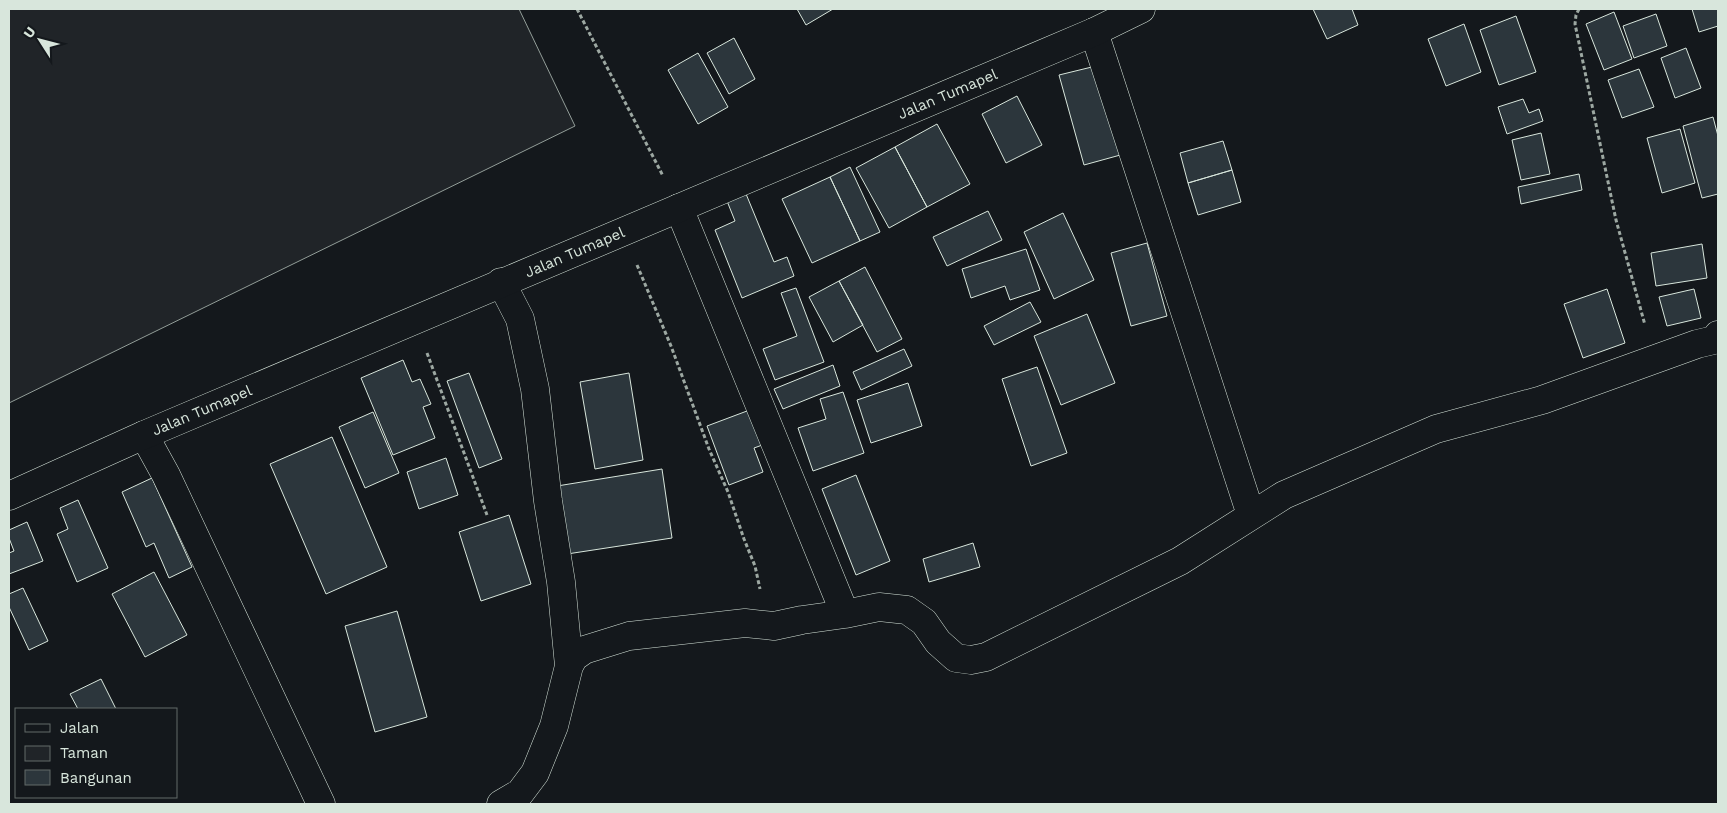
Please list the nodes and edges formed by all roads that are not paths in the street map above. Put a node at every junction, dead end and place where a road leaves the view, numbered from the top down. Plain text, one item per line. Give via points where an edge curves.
1 (1141, 9) edge
2 (1094, 32) junction
3 (679, 208) junction
4 (502, 282) junction
5 (1717, 341) edge
6 (144, 435) junction
7 (9, 496) edge
8 (1251, 516) junction
9 (845, 614) junction
10 (569, 666) junction
11 (320, 804) edge
12 (501, 804) edge

1 - 2 street, Jalan Tumapel
2 - 3 street, Jalan Tumapel
2 - 8 street
3 - 4 street, Jalan Tumapel
3 - 9 street
4 - 6 street, Jalan Tumapel
4 - 10 street via 520,319 535,389
5 - 8 street via 1654,359 1542,400 1436,429 1284,495
6 - 7 street, Jalan Tumapel
6 - 11 street via 166,475
8 - 9 street via 1180,561 986,657 956,658 938,642 924,622 907,610 878,607
9 - 10 street via 774,626 745,623 629,636 584,650 574,657
10 - 12 street via 554,726 535,773 520,793

